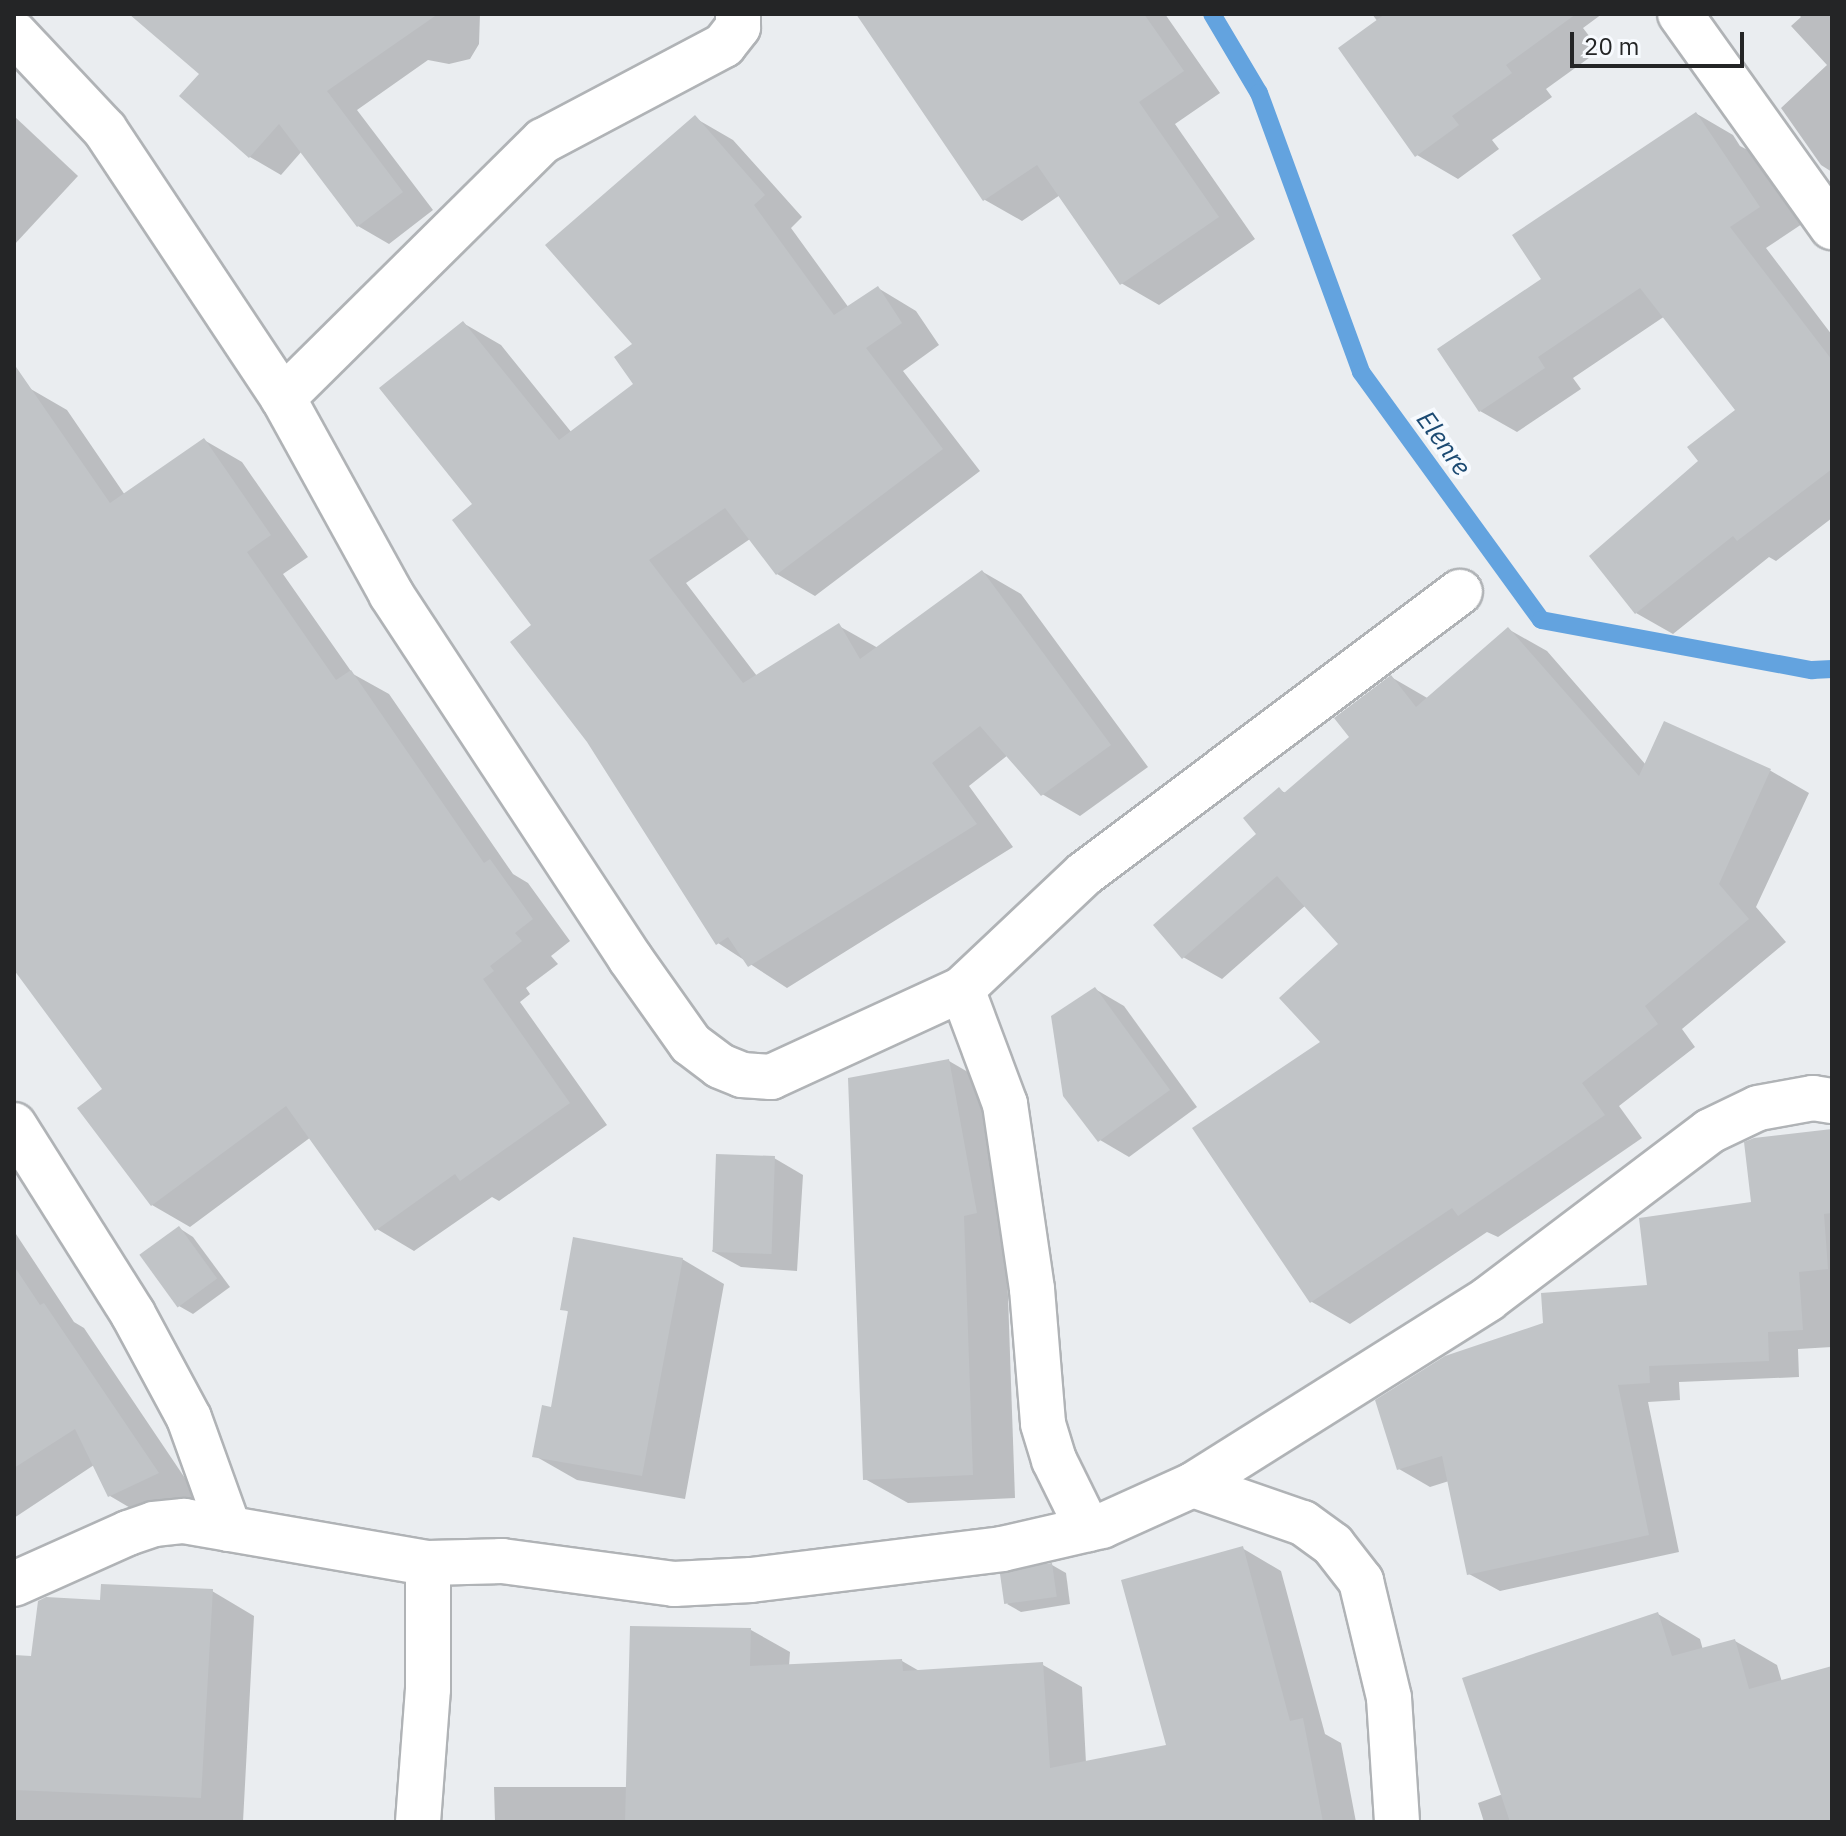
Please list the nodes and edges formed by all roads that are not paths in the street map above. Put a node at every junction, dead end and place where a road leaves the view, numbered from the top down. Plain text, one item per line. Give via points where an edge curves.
1 (738, 14) edge
2 (1680, 14) edge
3 (14, 33) edge
4 (1832, 227) edge
5 (283, 398) junction
6 (1460, 592) dead end
7 (962, 989) junction
8 (1832, 1101) edge
9 (14, 1125) edge
10 (1193, 1485) junction
11 (229, 1529) junction
12 (1088, 1529) junction
13 (428, 1563) junction
14 (14, 1584) edge
15 (418, 1822) edge
16 (1397, 1822) edge

1 - 5 street via 738,27 724,45 543,141
2 - 4 street
3 - 5 street via 105,130
5 - 7 street via 391,594 691,1044 720,1066 742,1075 771,1077
6 - 7 street via 1084,874
7 - 12 street via 1005,1104 1032,1289 1043,1424 1054,1460
8 - 10 street via 1813,1098 1758,1108 1710,1131 1488,1299
9 - 11 street via 133,1314 189,1418
10 - 12 street
10 - 16 street via 1303,1523 1333,1545 1361,1581 1389,1698
11 - 13 street
11 - 14 street via 184,1521 154,1524
12 - 13 street via 1002,1549 721,1582 674,1584 502,1561
13 - 15 street via 428,1689

